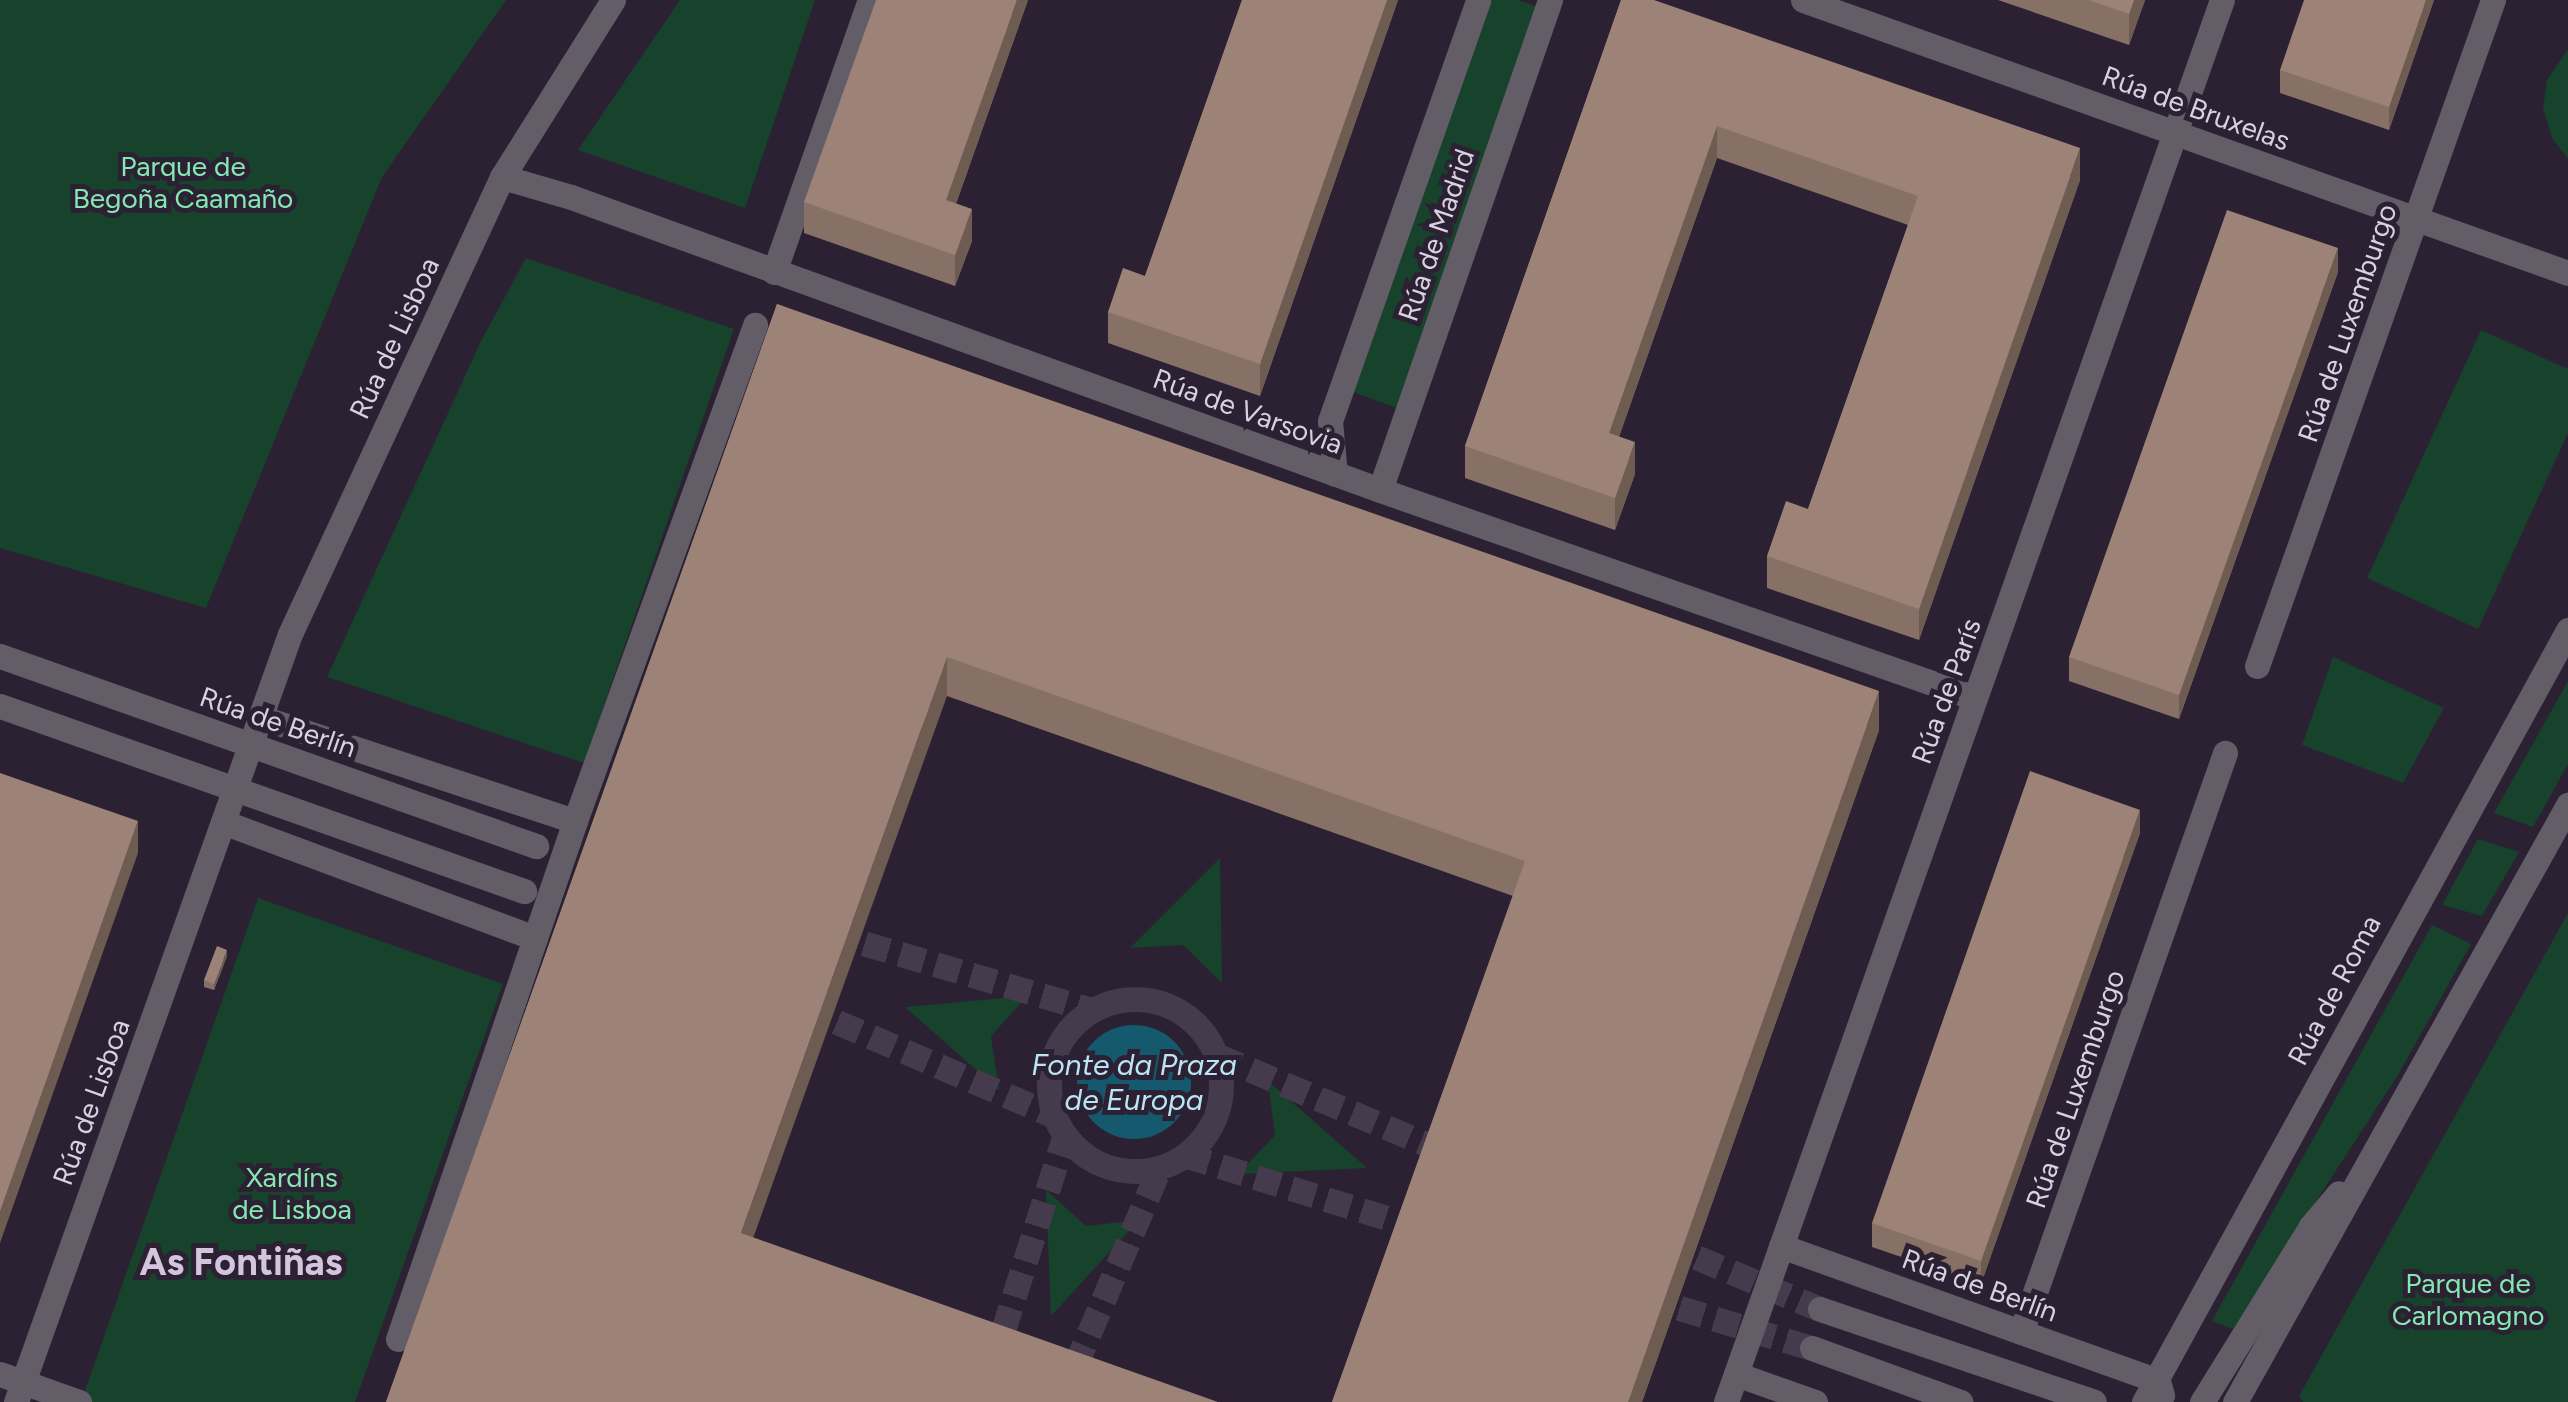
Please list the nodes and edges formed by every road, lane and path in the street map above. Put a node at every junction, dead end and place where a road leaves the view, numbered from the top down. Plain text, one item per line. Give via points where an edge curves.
1 (613, 0) edge
2 (870, 0) edge
3 (1478, 0) edge
4 (1550, 0) edge
5 (1803, 0) edge
6 (2222, 0) edge
7 (2493, 0) edge
8 (2175, 133) junction
9 (502, 177) junction
10 (2415, 218) junction
11 (774, 272) junction
12 (2568, 273) edge
13 (754, 326) dead end
14 (1335, 474) junction
15 (1380, 490) junction
16 (2568, 630) edge
17 (0, 656) edge
18 (2257, 666) dead end
19 (1975, 698) junction
20 (0, 706) edge
21 (260, 717) junction
22 (249, 744) junction
23 (2225, 753) dead end
24 (234, 786) junction
25 (2568, 805) edge
26 (575, 821) junction
27 (223, 822) junction
28 (536, 846) dead end
29 (524, 891) dead end
30 (535, 938) junction
31 (2373, 1153) junction
32 (1782, 1246) junction
33 (1820, 1309) tunnel mouth
34 (2021, 1332) junction
35 (398, 1339) dead end
36 (1812, 1348) tunnel mouth
37 (1736, 1374) junction
38 (13, 1386) edge
39 (2155, 1395) edge
40 (78, 1402) edge
41 (1726, 1402) edge
42 (1815, 1402) edge
43 (1960, 1402) edge
44 (2094, 1402) edge
45 (2202, 1402) edge
46 (2235, 1402) edge

1 - 9 street, Rúa de Lisboa
2 - 11 street
3 - 14 street, Rúa de Madrid via 1330,421
4 - 15 street, Rúa de Madrid
5 - 8 street, Rúa de Bruxelas
6 - 8 street, Rúa de París
7 - 10 street, Rúa de Luxemburgo
8 - 10 street, Rúa de Bruxelas
8 - 19 street, Rúa de París
9 - 11 street, Rúa de Varsovia
9 - 21 street, Rúa de Lisboa via 290,634
10 - 12 street, Rúa de Bruxelas
10 - 18 street, Rúa de Luxemburgo
11 - 14 street, Rúa de Varsovia
13 - 26 street
14 - 15 street, Rúa de Varsovia
15 - 19 street, Rúa de Varsovia
16 - 39 street, Rúa de Roma
17 - 22 street, Rúa de Berlín
19 - 32 street, Rúa de París
20 - 24 street
21 - 22 street, Rúa de Lisboa
21 - 26 street
22 - 24 street, Rúa de Lisboa
22 - 28 street, Rúa de Berlín
23 - 34 street, Rúa de Luxemburgo
24 - 27 street, Rúa de Lisboa
24 - 29 street
25 - 31 street
26 - 30 street
27 - 30 street
27 - 38 street, Rúa de Lisboa
30 - 35 street
31 - 45 street via 2310,1226
31 - 46 street
32 - 34 street, Rúa de Berlín
32 - 37 street, Rúa de París
33 - 44 street
34 - 39 street, Rúa de Berlín
36 - 43 street
37 - 41 street, Rúa de París
37 - 42 street
38 - 40 street

